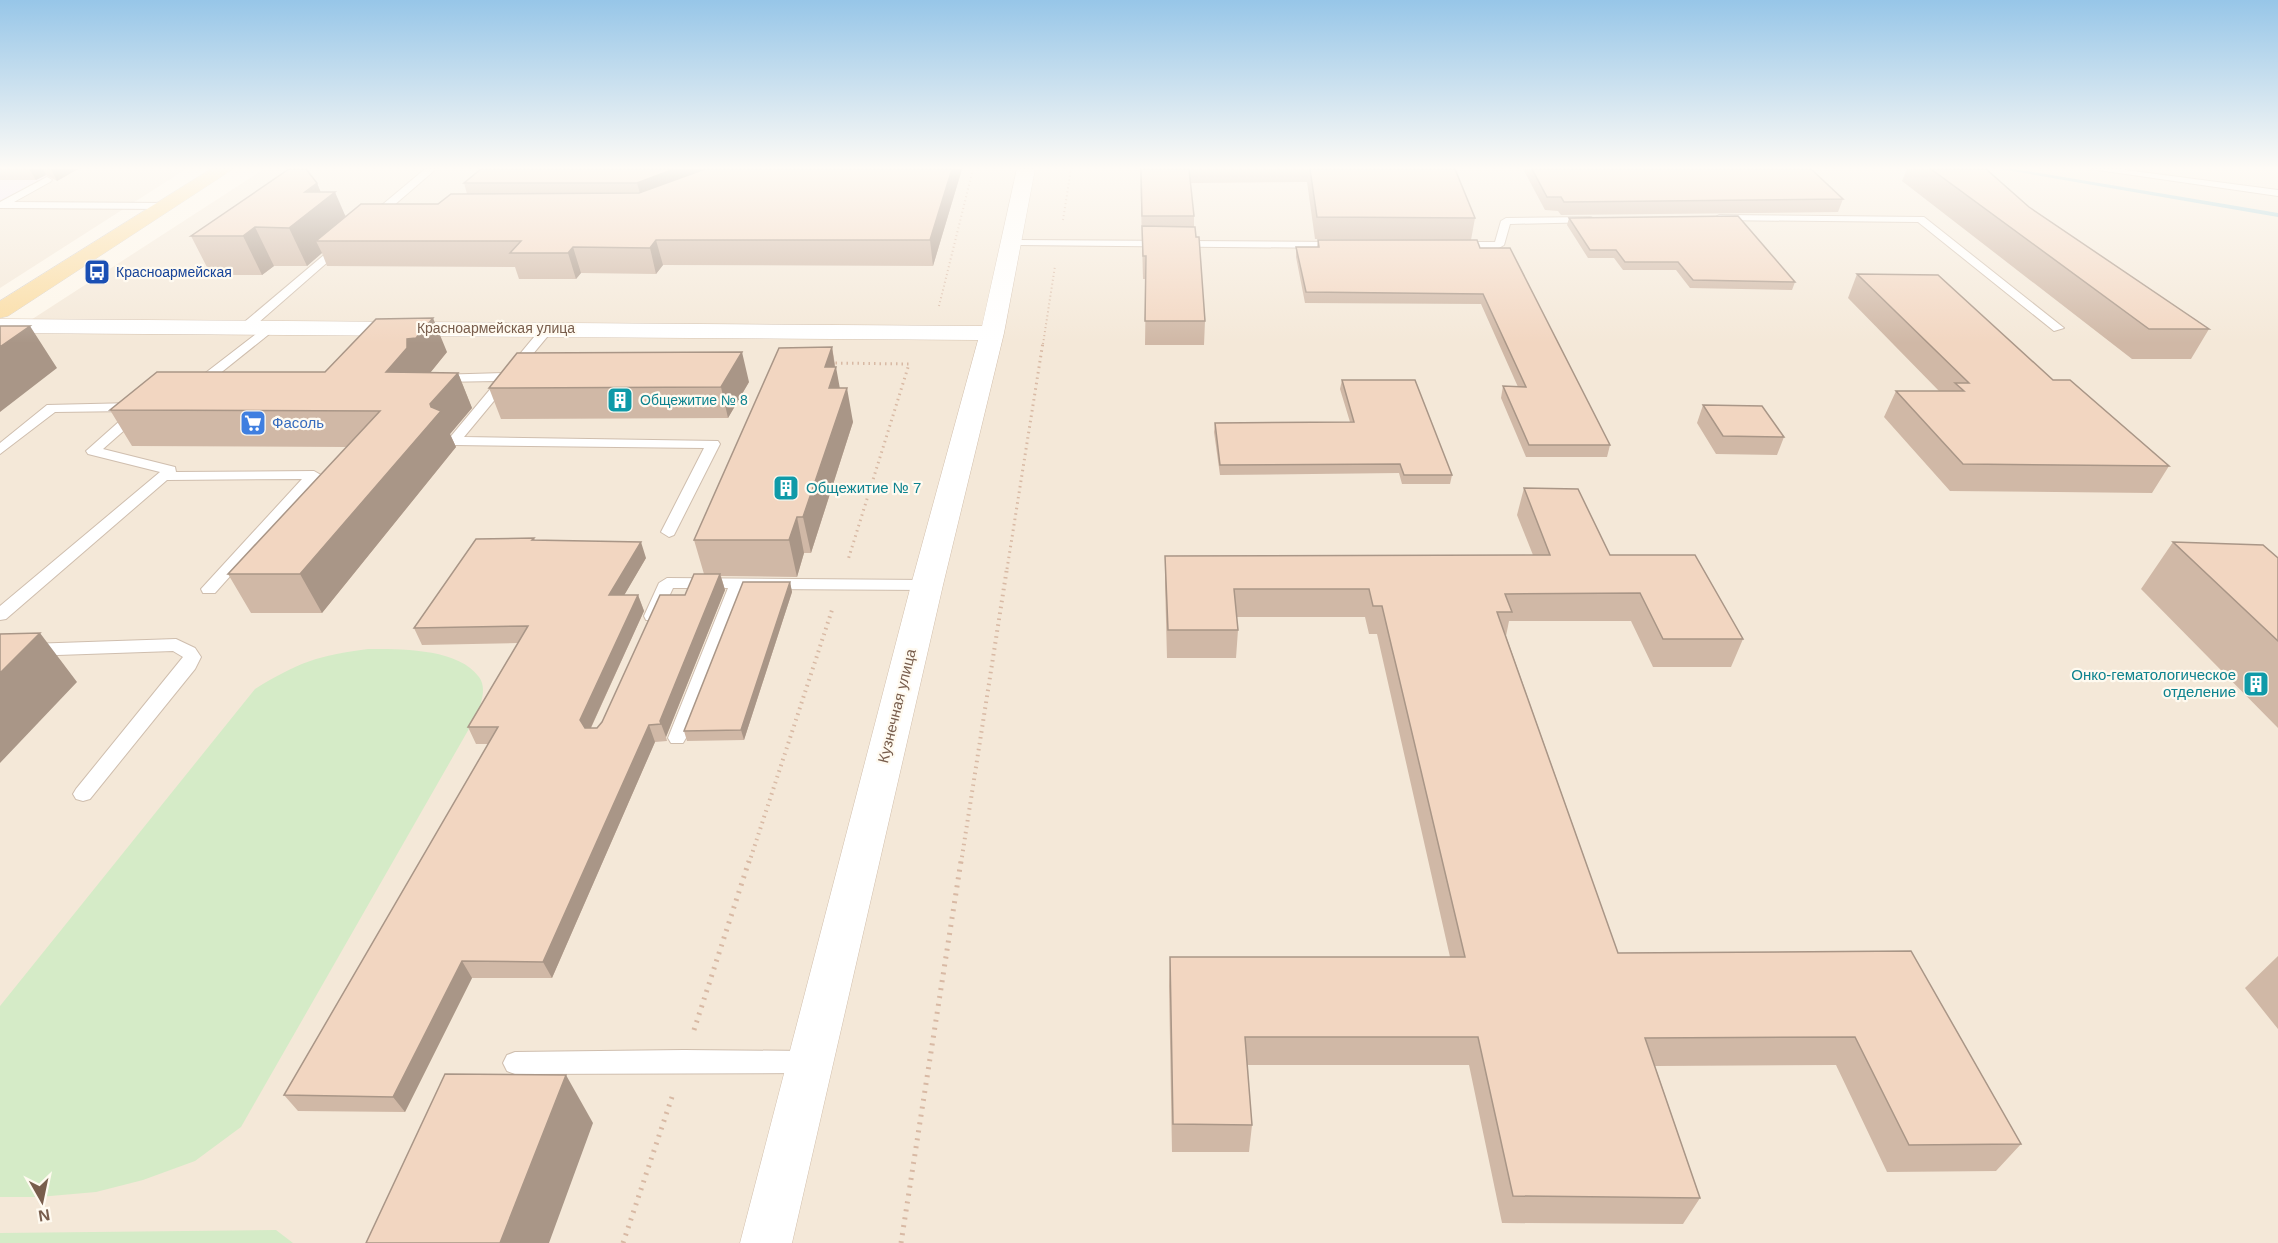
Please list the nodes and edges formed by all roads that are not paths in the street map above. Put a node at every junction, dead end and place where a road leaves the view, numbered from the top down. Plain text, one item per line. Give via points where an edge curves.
1 (133, 227) edge
2 (364, 227) edge
3 (1016, 227) edge
4 (1504, 227) edge
5 (1930, 227) edge
6 (1013, 243) junction
7 (1356, 245) edge
8 (1451, 245) edge
9 (0, 311) edge
10 (0, 326) edge
11 (246, 327) junction
12 (269, 328) junction
13 (548, 328) junction
14 (2058, 328) dead end
15 (992, 333) junction
16 (507, 377) junction
17 (427, 378) edge
18 (228, 381) edge
19 (204, 382) junction
20 (184, 390) edge
21 (0, 450) edge
22 (163, 476) junction
23 (669, 532) dead end
24 (738, 584) junction
25 (927, 585) junction
26 (209, 589) dead end
27 (0, 615) edge
28 (644, 635) edge
29 (0, 651) edge
30 (677, 738) dead end
31 (83, 794) dead end
32 (810, 1062) junction
33 (515, 1063) dead end
34 (766, 1243) edge

1 - 9 main road
2 - 11 lane
3 - 6 street, Кузнечная улица
4 - 8 lane via 1499,245
5 - 14 lane
6 - 7 lane
6 - 15 street, Кузнечная улица
10 - 11 street, Красноармейская улица
11 - 12 street, Красноармейская улица
12 - 13 street, Красноармейская улица
12 - 19 lane
13 - 15 street, Красноармейская улица
13 - 16 lane
15 - 25 street, Кузнечная улица
16 - 17 lane
16 - 23 lane via 454,441 713,444
18 - 19 lane
19 - 20 lane
21 - 22 lane via 52,408 149,405 93,451 170,470
22 - 26 lane via 314,475
22 - 27 lane
24 - 25 lane
24 - 28 lane via 667,583
24 - 30 lane
25 - 32 street, Кузнечная улица
29 - 31 lane via 176,645 192,657
32 - 33 lane
32 - 34 street, Кузнечная улица

